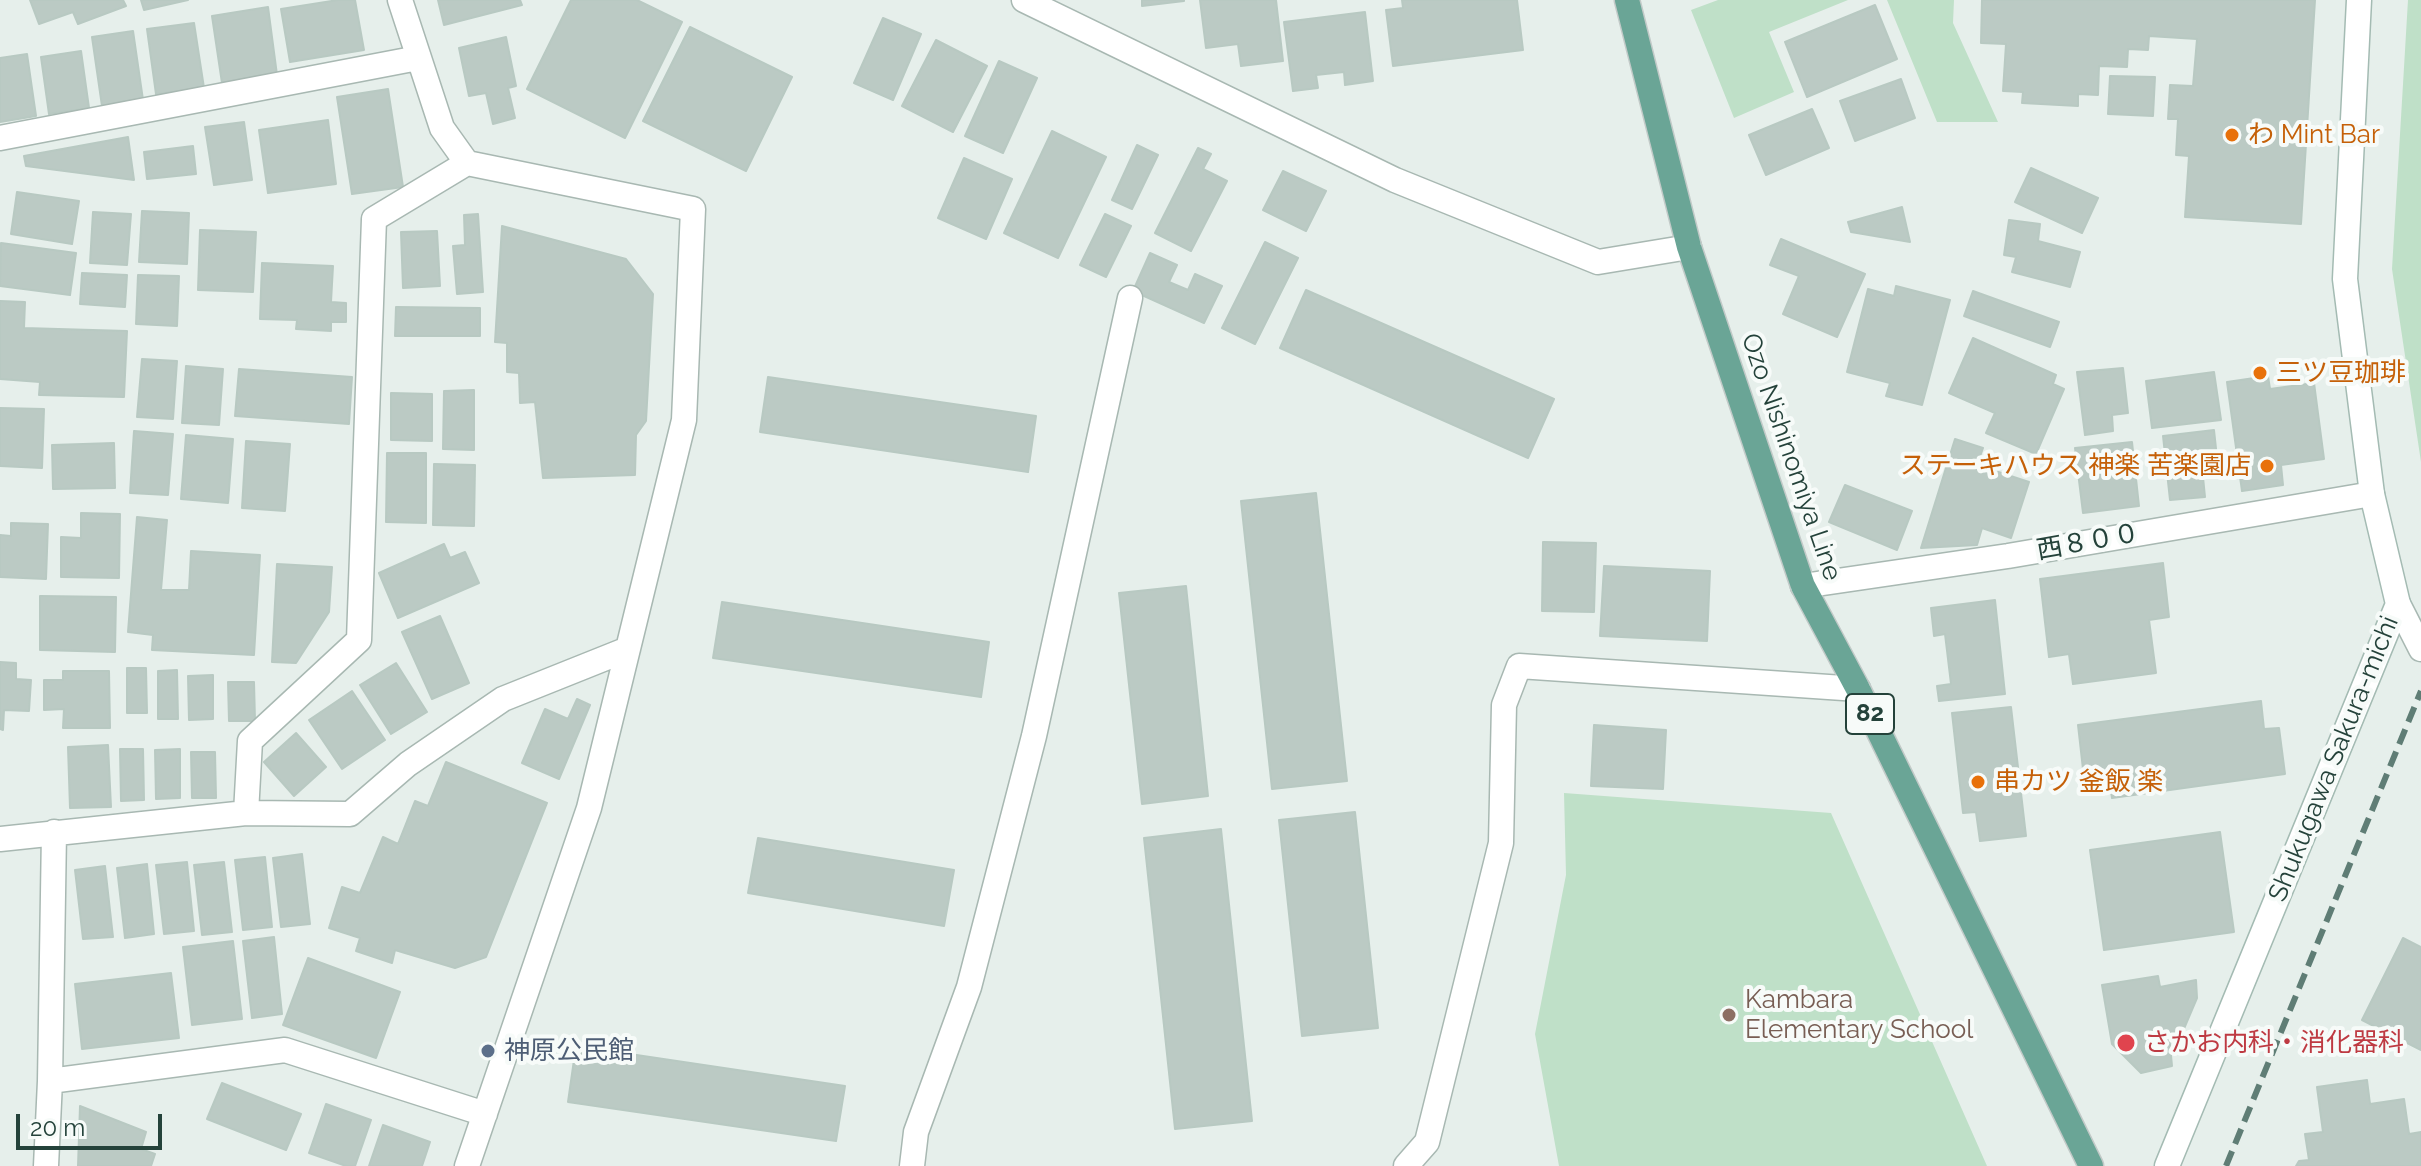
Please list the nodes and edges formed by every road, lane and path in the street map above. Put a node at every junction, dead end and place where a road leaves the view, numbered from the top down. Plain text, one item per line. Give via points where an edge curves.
1 (400, 0) edge
2 (1024, 0) edge
3 (1627, 0) edge
4 (2359, 0) edge
5 (418, 58) junction
6 (0, 138) edge
7 (467, 163) junction
8 (1689, 247) junction
9 (1130, 298) dead end
10 (2372, 494) junction
11 (1803, 586) junction
12 (2398, 604) junction
13 (628, 649) junction
14 (2421, 649) edge
15 (1858, 689) junction
16 (246, 813) junction
17 (54, 832) junction
18 (0, 839) edge
19 (50, 1081) junction
20 (485, 1114) junction
21 (46, 1166) edge
22 (467, 1166) edge
23 (912, 1166) edge
24 (1406, 1166) edge
25 (2091, 1166) edge
26 (2167, 1166) edge

1 - 5 street
2 - 8 street via 1395,180 1598,262
3 - 8 main road, Ozo Nishinomiya Line / 82
4 - 10 street, Shukugawa Sakura-michi via 2345,279
5 - 6 street
5 - 7 street via 442,128
7 - 13 street via 693,209 684,420
7 - 16 street via 374,219 359,640 250,741
8 - 11 main road, Ozo Nishinomiya Line / 82
9 - 23 street via 1034,736 969,987 916,1132
10 - 11 street, 西８００
10 - 12 street, Shukugawa Sakura-michi
11 - 15 main road, Ozo Nishinomiya Line / 82
12 - 14 street
12 - 26 street, Shukugawa Sakura-michi
13 - 16 street via 503,699 408,764 350,814
13 - 20 street via 589,808
15 - 24 street via 1519,666 1504,705 1501,843 1427,1142
15 - 25 main road, Ozo Nishinomiya Line / 82
16 - 17 street
17 - 18 street
17 - 19 street
19 - 20 street via 285,1050
19 - 21 street
20 - 22 street

